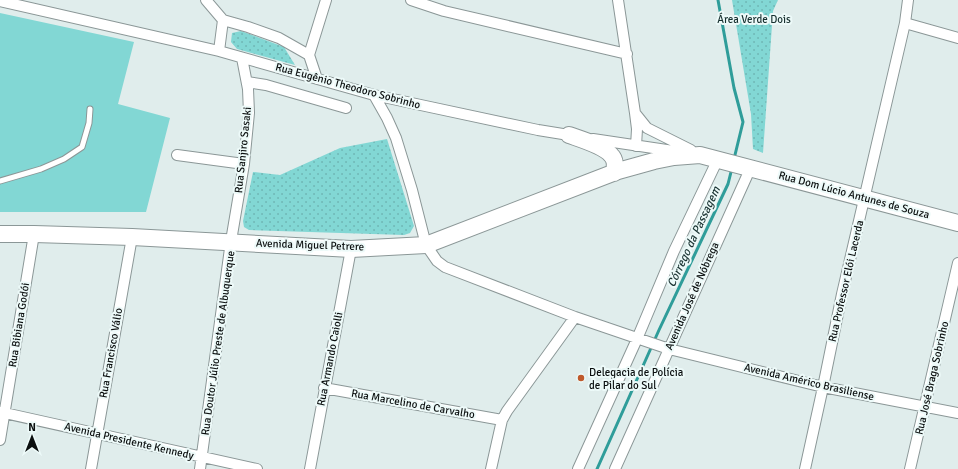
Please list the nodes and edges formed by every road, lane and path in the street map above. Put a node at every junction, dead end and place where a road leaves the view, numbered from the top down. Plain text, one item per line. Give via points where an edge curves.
1 (206, 0) edge
2 (326, 0) edge
3 (411, 0) edge
4 (618, 0) edge
5 (908, 0) edge
6 (0, 1) edge
7 (223, 20) junction
8 (904, 23) junction
9 (958, 38) edge
10 (219, 51) junction
11 (626, 54) junction
12 (309, 55) junction
13 (242, 58) junction
14 (317, 79) junction
15 (247, 82) junction
16 (374, 95) junction
17 (346, 108) dead end
18 (90, 109) dead end
19 (635, 113) junction
20 (569, 135) junction
21 (636, 146) junction
22 (177, 155) dead end
23 (700, 155) junction
24 (721, 160) junction
25 (244, 164) junction
26 (747, 166) junction
27 (614, 173) junction
28 (0, 181) edge
29 (865, 199) junction
30 (958, 223) edge
31 (0, 234) edge
32 (34, 234) junction
33 (132, 237) junction
34 (231, 242) junction
35 (426, 245) junction
36 (350, 249) junction
37 (958, 263) edge
38 (575, 317) junction
39 (641, 340) junction
40 (665, 347) junction
41 (823, 387) junction
42 (324, 388) junction
43 (926, 407) junction
44 (2, 413) edge
45 (958, 413) edge
46 (502, 420) junction
47 (97, 433) junction
48 (0, 440) edge
49 (202, 458) junction
50 (91, 469) edge
51 (200, 469) edge
52 (257, 469) edge
53 (310, 469) edge
54 (491, 469) edge
55 (578, 469) edge
56 (615, 469) edge
57 (805, 469) edge
58 (910, 469) edge

1 - 7 street
2 - 12 street
3 - 11 street via 444,11
4 - 11 street
5 - 8 street, Rua Professor Elói Lacerda
6 - 10 street, Rua Eugênio Theodoro Sobrinho
7 - 10 street
7 - 12 street via 279,38
8 - 9 street
8 - 29 street, Rua Professor Elói Lacerda
10 - 13 street, Rua Eugênio Theodoro Sobrinho
11 - 19 street
12 - 14 street
13 - 14 street, Rua Eugênio Theodoro Sobrinho
13 - 15 street, Rua Sanjiro Sasaki
14 - 16 street, Rua Eugênio Theodoro Sobrinho
15 - 17 street
15 - 25 street, Rua Sanjiro Sasaki via 249,114
16 - 20 street, Rua Eugênio Theodoro Sobrinho
16 - 35 street via 396,138
18 - 28 lane via 82,147 41,170
19 - 21 street
19 - 23 street via 647,128
20 - 21 street, Rua Eugênio Theodoro Sobrinho
20 - 27 main road via 611,154 615,164
21 - 23 street, Rua Eugênio Theodoro Sobrinho
22 - 25 street
23 - 24 main road, Avenida Miguel Petrere
23 - 27 main road, Avenida Miguel Petrere via 654,161
24 - 26 main road, Rua Dom Lúcio Antunes de Souza
24 - 39 street via 674,251
25 - 34 street, Rua Sanjiro Sasaki
26 - 29 main road, Rua Dom Lúcio Antunes de Souza
26 - 40 street, Avenida José de Nóbrega
27 - 35 main road, Avenida Miguel Petrere
29 - 30 main road, Rua Dom Lúcio Antunes de Souza
29 - 41 street, Rua Professor Elói Lacerda
31 - 32 main road, Avenida Miguel Petrere
32 - 33 main road, Avenida Miguel Petrere
32 - 44 street, Rua Bibiana Godói
33 - 34 main road, Avenida Miguel Petrere
33 - 47 street, Rua Francisco Válio
34 - 36 main road, Avenida Miguel Petrere
34 - 49 street, Rua Doutor Júlio Preste de Albuquerque
35 - 36 main road, Avenida Miguel Petrere
35 - 38 street via 437,261 445,267
36 - 42 street, Rua Armando Caiolli
37 - 43 street, Rua José Braga Sobrinho
38 - 39 street
38 - 46 street
39 - 40 street, Avenida Américo Brasiliense
39 - 55 street
40 - 41 street, Avenida Américo Brasiliense
40 - 56 street, Avenida José de Nóbrega
41 - 43 street, Avenida Américo Brasiliense
41 - 57 street, Rua Professor Elói Lacerda
42 - 46 street, Rua Marcelino de Carvalho
42 - 53 street, Rua Armando Caiolli
43 - 45 street, Avenida Américo Brasiliense
43 - 58 street, Rua José Braga Sobrinho
44 - 47 street, Avenida Presidente Kennedy
44 - 48 street, Rua Bibiana Godói
46 - 54 street
47 - 49 street, Avenida Presidente Kennedy
47 - 50 street, Rua Francisco Válio
49 - 51 street, Rua Doutor Júlio Preste de Albuquerque
49 - 52 street, Avenida Presidente Kennedy

